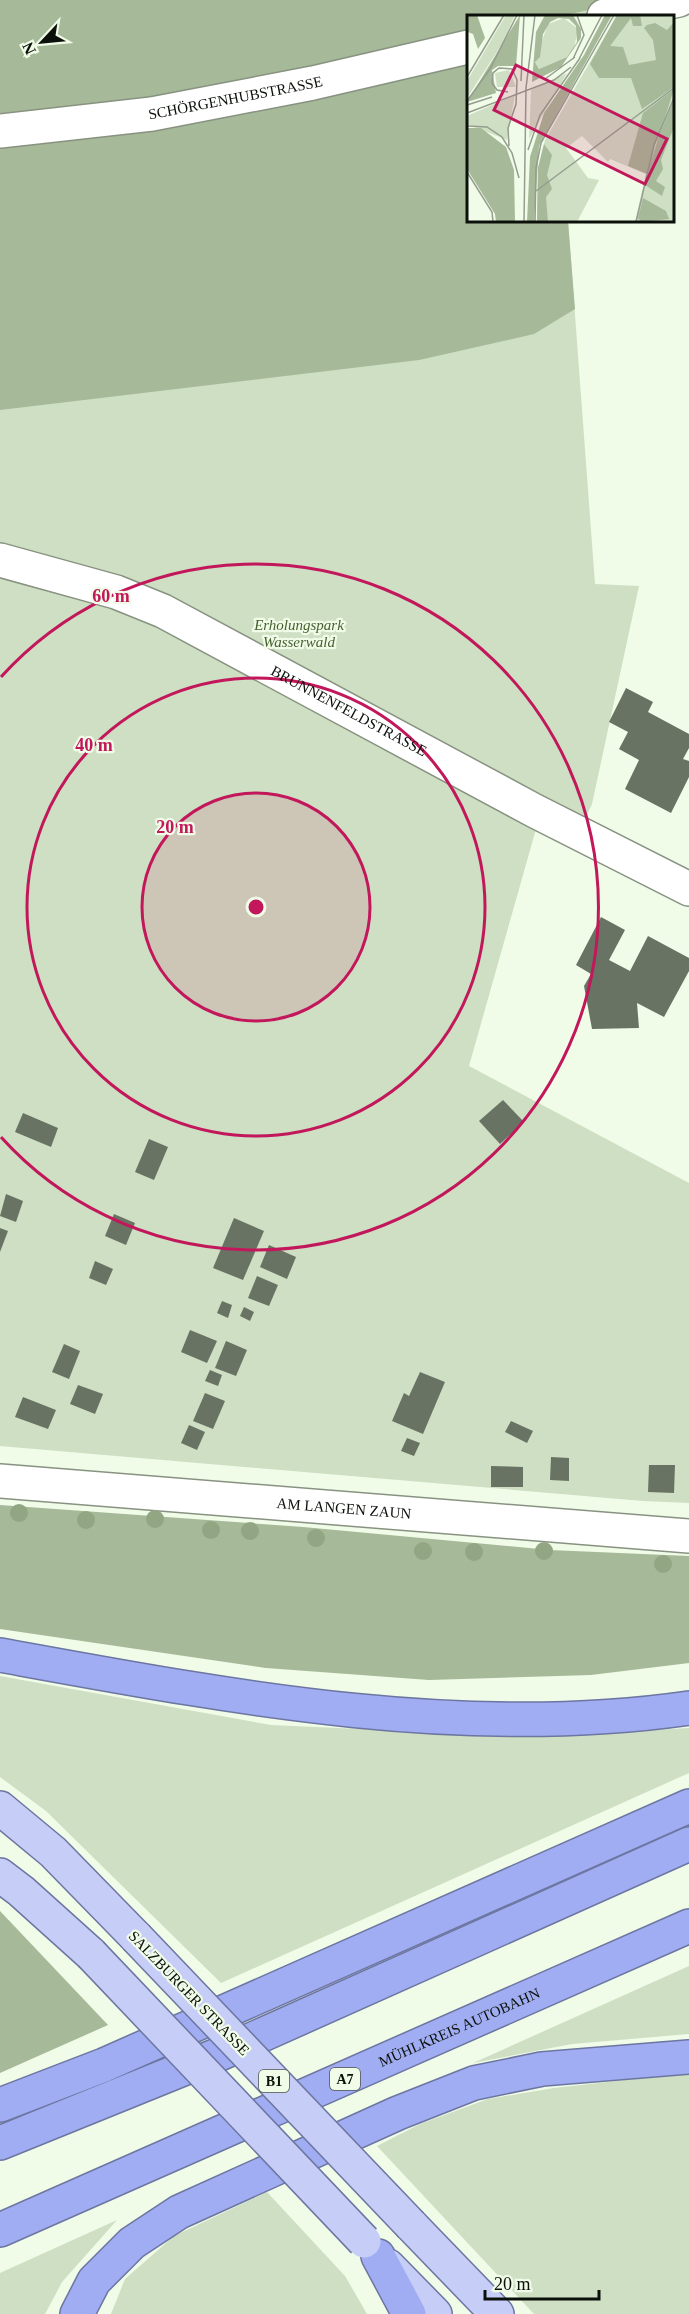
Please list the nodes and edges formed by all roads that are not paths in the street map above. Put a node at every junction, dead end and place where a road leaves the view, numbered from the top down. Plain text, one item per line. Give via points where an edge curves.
1 (679, 0) edge
2 (609, 15) edge
3 (467, 47) edge
4 (0, 131) edge
5 (0, 561) edge
6 (689, 890) edge
7 (0, 1481) edge
8 (689, 1536) edge
9 (0, 1655) edge
10 (689, 1708) edge
11 (689, 1806) edge
12 (0, 1808) edge
13 (689, 1844) edge
14 (0, 1875) edge
15 (689, 1926) edge
16 (689, 2057) edge
17 (0, 2105) edge
18 (0, 2143) edge
19 (0, 2230) edge
20 (371, 2249) junction
21 (77, 2314) edge
22 (409, 2314) edge
23 (435, 2314) edge
24 (497, 2314) edge

1 - 2 street
3 - 4 street, SCHÖRGENHUBSTRASSE via 313,83 152,114
5 - 6 street, BRUNNENFELDSTRASSE via 116,592 163,611
7 - 8 street, AM LANGEN ZAUN
9 - 10 highway via 273,1701 380,1713 465,1718 570,1717
11 - 17 highway via 104,2065
12 - 24 main road, SALZBURGER STRASSE / B1, bridge via 53,1852
13 - 18 highway via 215,2056
14 - 20 main road, bridge via 91,1954
15 - 19 highway, MÜHLKREIS AUTOBAHN / A7
16 - 21 highway via 542,2069 474,2084 398,2113 179,2212 132,2243 94,2282
20 - 22 highway
20 - 23 main road

